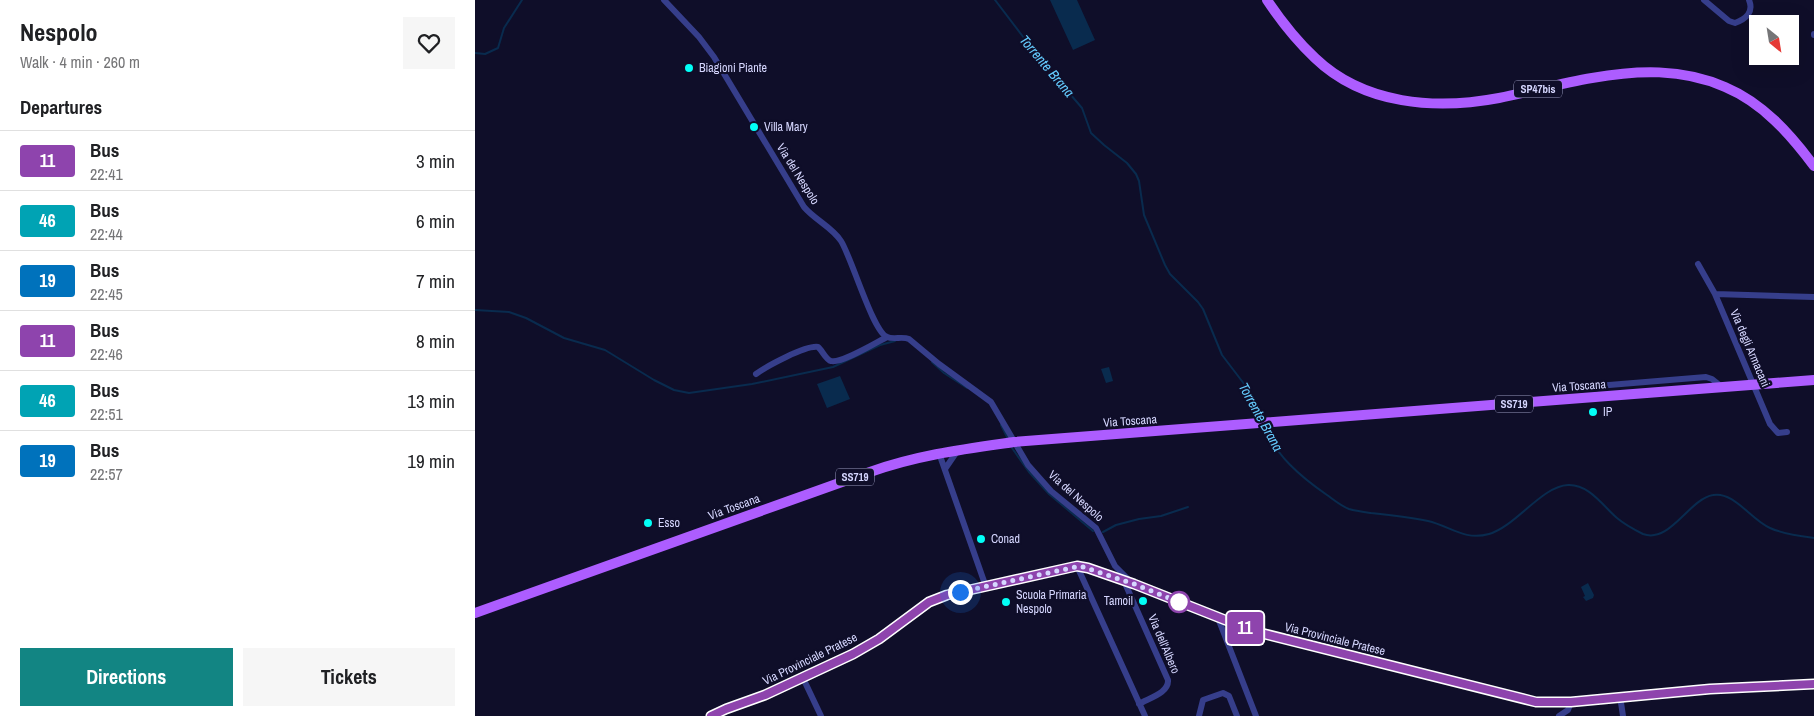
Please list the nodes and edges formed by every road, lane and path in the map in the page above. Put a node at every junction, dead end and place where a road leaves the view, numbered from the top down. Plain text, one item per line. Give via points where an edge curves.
1 (664, 0) edge
2 (1267, 0) edge
3 (1705, 0) edge
4 (1749, 0) edge
5 (1814, 166) edge
6 (1698, 264) dead end
7 (1715, 294) junction
8 (1814, 297) edge
9 (887, 337) junction
10 (756, 374) dead end
11 (1814, 380) edge
12 (1754, 385) junction
13 (1597, 386) dead end
14 (1723, 388) junction
15 (1787, 432) dead end
16 (1014, 442) junction
17 (958, 450) junction
18 (939, 453) junction
19 (945, 469) junction
20 (1077, 566) junction
21 (1124, 581) junction
22 (1134, 584) junction
23 (986, 587) junction
24 (475, 613) edge
25 (1218, 618) junction
26 (803, 678) junction
27 (1814, 684) edge
28 (1620, 696) junction
29 (1571, 702) junction
30 (1139, 704) junction
31 (711, 716) edge
32 (821, 716) edge
33 (1145, 716) edge
34 (1199, 716) edge
35 (1237, 716) edge
36 (1256, 716) edge
37 (1559, 716) edge
38 (1623, 716) edge

1 - 9 street, Via del Nespolo via 714,57 804,207 840,239 874,319
2 - 5 main road, SP47bis via 1316,60 1343,79 1375,94 1418,102 1461,102 1499,98 1610,75 1682,74 1726,87 1759,107
3 - 4 street via 1735,23 1751,11
6 - 7 street, Via degli Armacani
7 - 8 street
7 - 12 street, Via degli Armacani
9 - 10 street via 834,361 829,360 818,347 810,347
9 - 16 street, Via del Nespolo via 909,339 987,398
11 - 12 main road, Via Toscana / SS719
12 - 14 main road, Via Toscana / SS719
12 - 15 street, Via degli Armacani via 1773,428 1779,433
13 - 14 street via 1706,377
14 - 16 main road, Via Toscana / SS719
16 - 17 main road, Via Toscana / SS719
16 - 22 street, Via del Nespolo via 1043,483 1096,528 1114,564
17 - 18 main road, Via Toscana / SS719
17 - 19 street
18 - 19 street
18 - 24 main road, Via Toscana / SS719 via 876,469
19 - 23 street
20 - 21 street, Via Provinciale Pratese
20 - 23 street, Via Provinciale Pratese
20 - 30 street
21 - 22 street, Via Provinciale Pratese
21 - 30 street, Via dell'Albero via 1168,680 1165,690
22 - 25 street, Via Provinciale Pratese
23 - 26 street, Via Provinciale Pratese via 929,602 879,639
25 - 29 street, Via Provinciale Pratese via 1283,639 1532,702
25 - 36 street
26 - 31 street, Via Provinciale Pratese
26 - 32 street
27 - 28 street, Via Provinciale Pratese
28 - 29 street, Via Provinciale Pratese
28 - 38 street
29 - 37 street via 1568,710
30 - 33 street
34 - 35 street via 1203,700 1225,693

